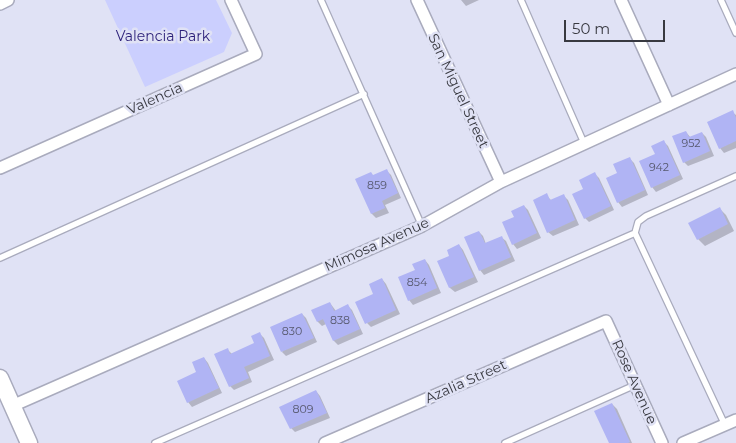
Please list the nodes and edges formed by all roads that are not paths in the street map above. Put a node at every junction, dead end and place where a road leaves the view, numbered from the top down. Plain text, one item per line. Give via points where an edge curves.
1 (8, 0) edge
2 (232, 0) edge
3 (321, 0) edge
4 (416, 0) edge
5 (521, 0) edge
6 (621, 0) edge
7 (721, 0) edge
8 (0, 4) edge
9 (736, 33) edge
10 (736, 74) edge
11 (364, 94) junction
12 (669, 104) junction
13 (584, 144) junction
14 (0, 168) edge
15 (736, 176) edge
16 (501, 182) junction
17 (422, 226) junction
18 (635, 233) junction
19 (0, 258) edge
20 (606, 320) joint
21 (0, 378) edge
22 (635, 385) junction
23 (12, 406) junction
24 (731, 423) edge
25 (29, 443) edge
26 (155, 443) edge
27 (325, 443) edge
28 (505, 443) edge
29 (662, 443) edge
30 (683, 443) edge

1 - 8 street
2 - 14 street, Valencia via 256,54
3 - 11 lane
4 - 16 street, San Miguel Street
5 - 13 lane
6 - 12 street
7 - 9 lane
10 - 12 street, Mimosa Avenue
11 - 17 lane
11 - 19 lane
12 - 13 street, Mimosa Avenue
13 - 16 street, Mimosa Avenue
15 - 18 lane via 646,216 638,222
16 - 17 street, Mimosa Avenue
17 - 23 street, Mimosa Avenue
18 - 24 lane
18 - 26 lane
20 - 22 street, Rose Avenue
20 - 27 street, Azalia Street
21 - 23 main road
22 - 28 lane
22 - 29 street, Rose Avenue
23 - 25 main road
24 - 30 street

